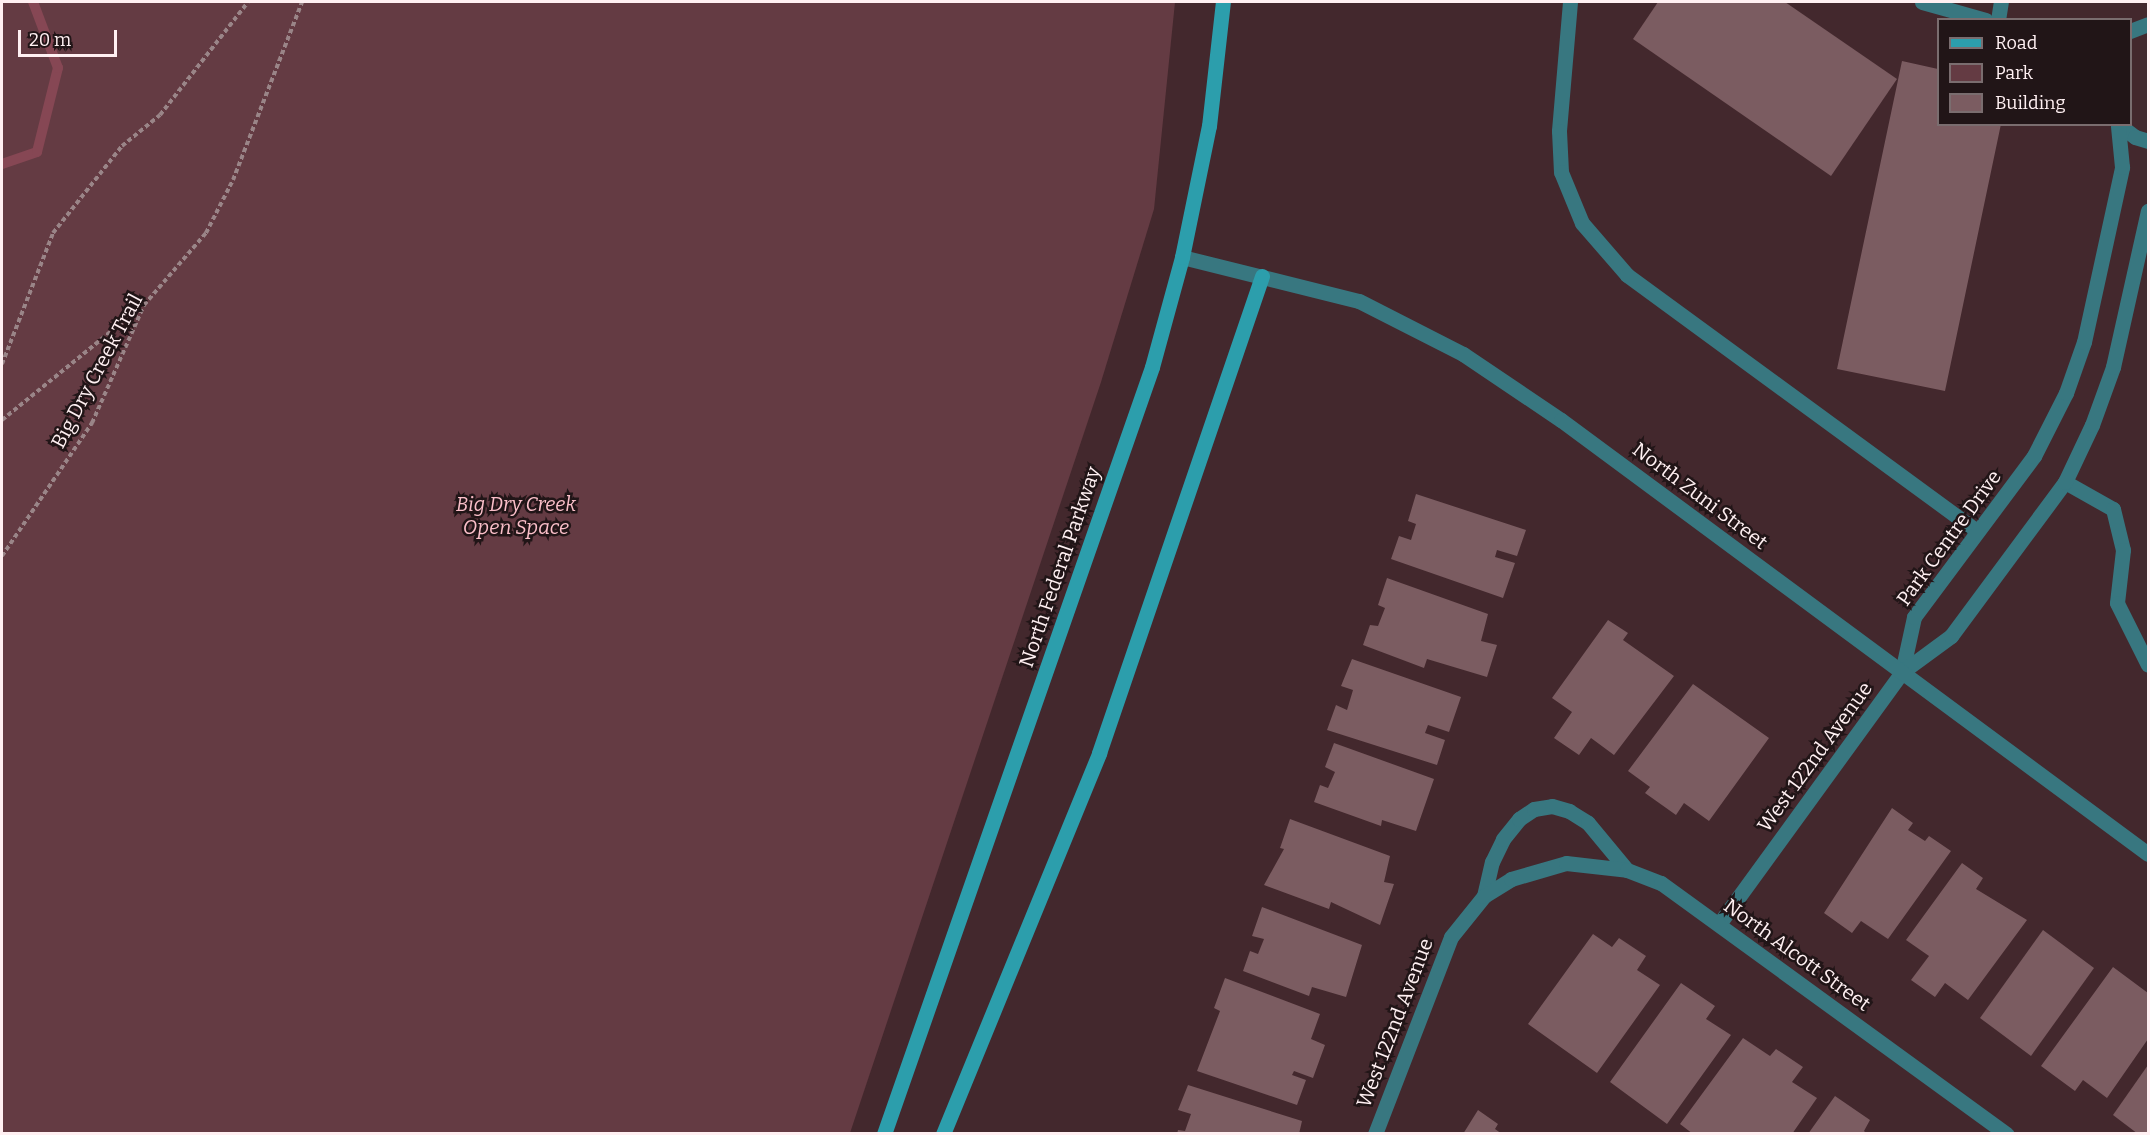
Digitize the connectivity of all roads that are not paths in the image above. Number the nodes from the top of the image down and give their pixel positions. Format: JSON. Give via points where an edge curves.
{"nodes":[{"id":1,"x":1223,"y":2,"type":"edge"},
{"id":2,"x":1570,"y":2,"type":"edge"},
{"id":3,"x":1922,"y":2,"type":"edge"},
{"id":4,"x":2001,"y":2,"type":"edge"},
{"id":5,"x":1979,"y":18,"type":"edge"},
{"id":6,"x":1998,"y":18,"type":"edge"},
{"id":7,"x":2148,"y":24,"type":"edge"},
{"id":8,"x":2132,"y":30,"type":"edge"},
{"id":9,"x":2118,"y":126,"type":"edge"},
{"id":10,"x":2120,"y":126,"type":"edge"},
{"id":11,"x":2148,"y":141,"type":"edge"},
{"id":12,"x":2148,"y":211,"type":"edge"},
{"id":13,"x":1182,"y":257,"type":"junction"},
{"id":14,"x":1262,"y":276,"type":"junction"},
{"id":15,"x":2065,"y":482,"type":"junction"},
{"id":16,"x":1977,"y":531,"type":"junction"},
{"id":17,"x":2148,"y":665,"type":"edge"},
{"id":18,"x":1902,"y":672,"type":"junction"},
{"id":19,"x":2148,"y":854,"type":"edge"},
{"id":20,"x":1543,"y":867,"type":"joint"},
{"id":21,"x":1627,"y":870,"type":"junction"},
{"id":22,"x":1484,"y":896,"type":"junction"},
{"id":23,"x":1719,"y":924,"type":"junction"},
{"id":24,"x":884,"y":1134,"type":"edge"},
{"id":25,"x":943,"y":1134,"type":"edge"},
{"id":26,"x":1375,"y":1134,"type":"edge"},
{"id":27,"x":2007,"y":1134,"type":"edge"}],
"edges":[{"from":1,"to":13,"type":"main road","name":"North Federal Parkway","via":[[1209,126]]},
{"from":2,"to":16,"type":"street","via":[[1559,131],[1561,172],[1582,223],[1627,275]]},
{"from":3,"to":5,"type":"street"},
{"from":4,"to":6,"type":"street"},
{"from":7,"to":8,"type":"street"},
{"from":9,"to":16,"type":"street","name":"Park Centre Drive","via":[[2122,167],[2084,342],[2066,393],[2034,456]]},
{"from":10,"to":11,"type":"street"},
{"from":12,"to":15,"type":"street","via":[[2113,367]]},
{"from":13,"to":14,"type":"street","name":"North Zuni Street"},
{"from":13,"to":24,"type":"main road","name":"North Federal Parkway","via":[[1152,367]]},
{"from":14,"to":18,"type":"street","name":"North Zuni Street","via":[[1359,302],[1463,354],[1562,420]]},
{"from":14,"to":25,"type":"main road","via":[[1099,753]]},
{"from":15,"to":17,"type":"street","via":[[2113,509],[2123,550],[2117,603]]},
{"from":15,"to":18,"type":"street","via":[[1951,636]]},
{"from":16,"to":18,"type":"street","name":"Park Centre Drive","via":[[1914,616]]},
{"from":18,"to":19,"type":"street","name":"North Zuni Street"},
{"from":18,"to":23,"type":"street","name":"West 122nd Avenue"},
{"from":20,"to":21,"type":"street","name":"North Alcott Street","via":[[1566,863]]},
{"from":20,"to":22,"type":"street","name":"West 122nd Avenue","via":[[1511,879]]},
{"from":21,"to":22,"type":"street","via":[[1588,823],[1552,806],[1534,809],[1518,819],[1503,839],[1492,862]]},
{"from":21,"to":23,"type":"street","name":"North Alcott Street","via":[[1661,883]]},
{"from":22,"to":26,"type":"street","name":"West 122nd Avenue","via":[[1451,937]]},
{"from":23,"to":27,"type":"street","name":"North Alcott Street"}]}
